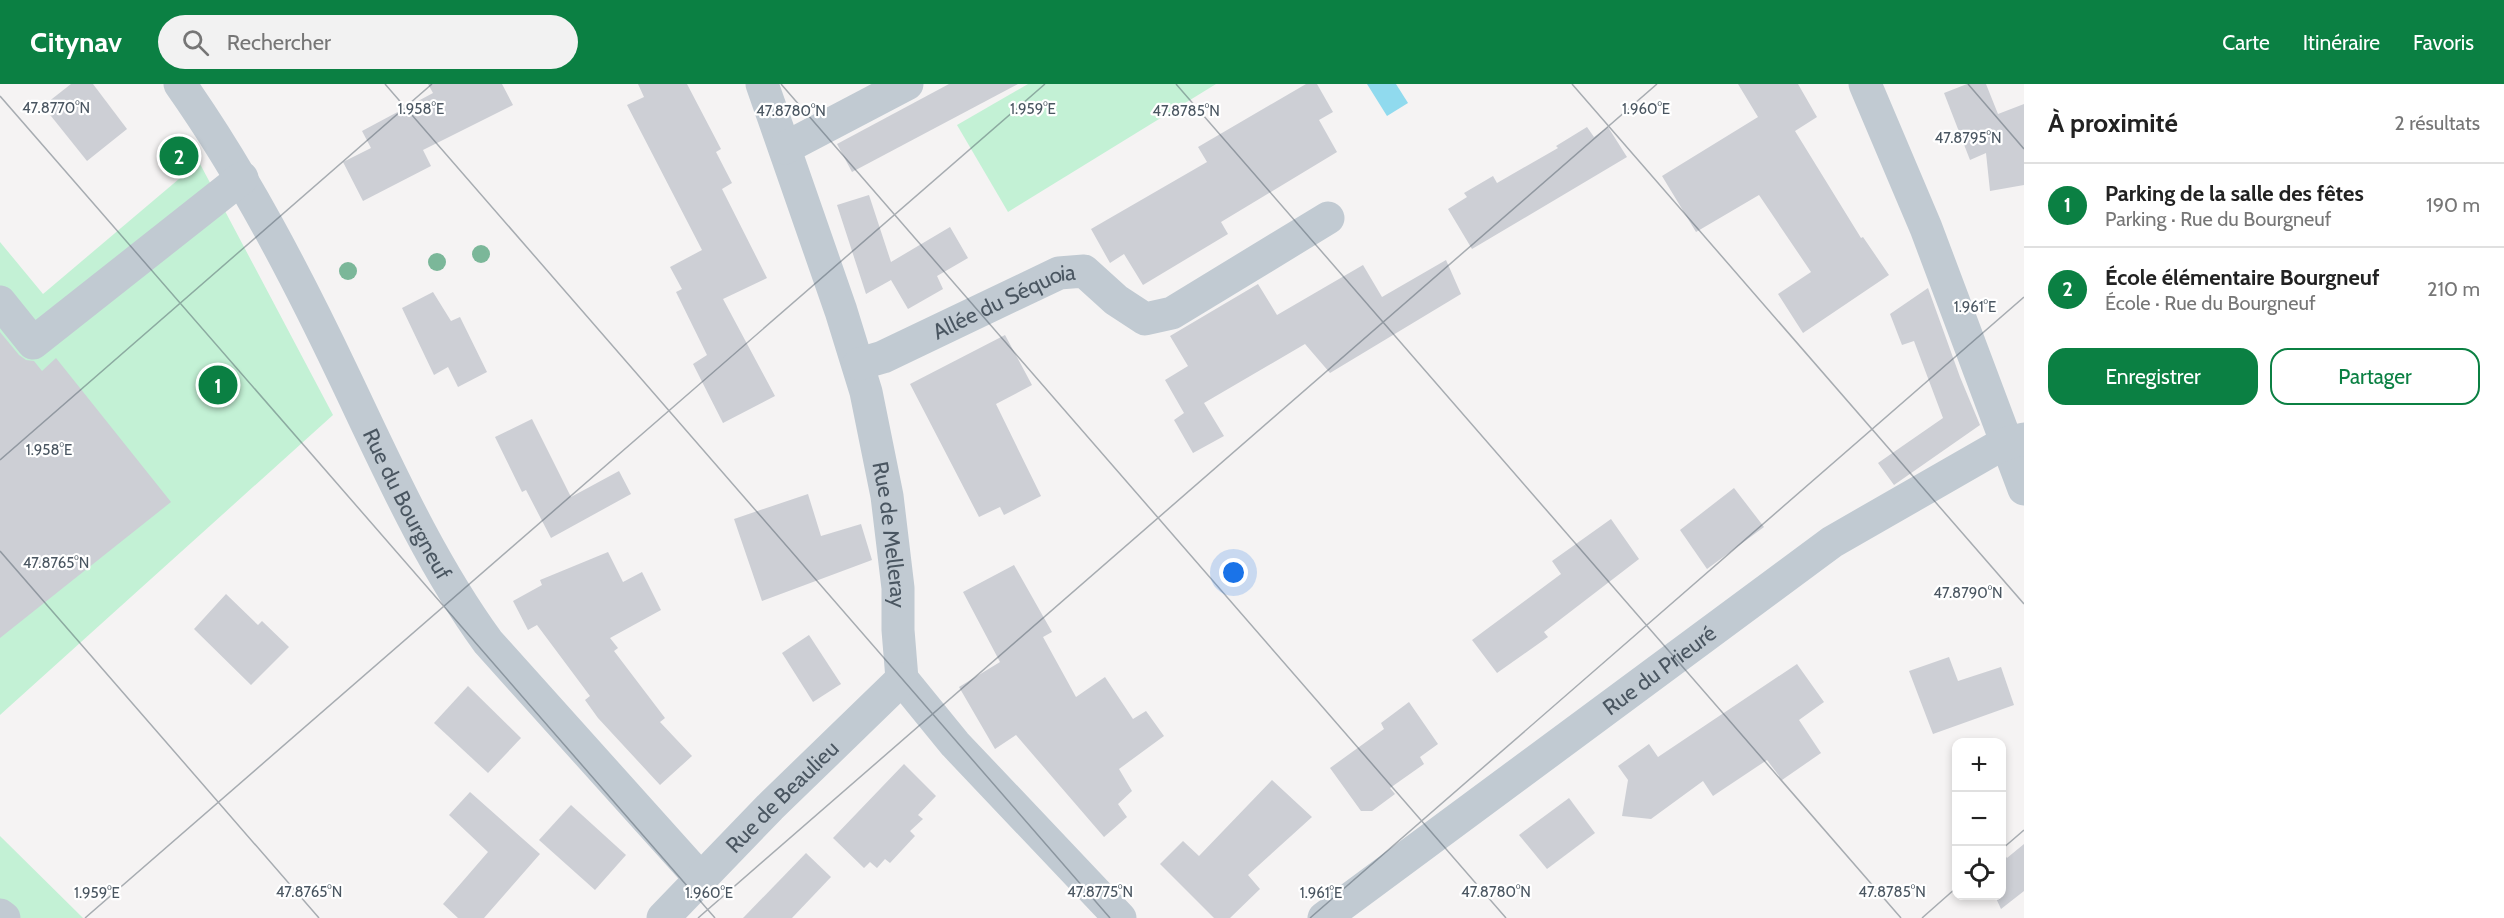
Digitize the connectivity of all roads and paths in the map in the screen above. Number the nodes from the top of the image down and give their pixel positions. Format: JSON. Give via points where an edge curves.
{"nodes":[{"id":1,"x":180,"y":84,"type":"edge"},
{"id":2,"x":762,"y":84,"type":"edge"},
{"id":3,"x":907,"y":84,"type":"edge"},
{"id":4,"x":1865,"y":84,"type":"edge"},
{"id":5,"x":785,"y":148,"type":"junction"},
{"id":6,"x":242,"y":178,"type":"junction"},
{"id":7,"x":1328,"y":218,"type":"dead end"},
{"id":8,"x":0,"y":302,"type":"edge"},
{"id":9,"x":859,"y":364,"type":"junction"},
{"id":10,"x":2016,"y":441,"type":"edge"},
{"id":11,"x":2024,"y":489,"type":"edge"},
{"id":12,"x":902,"y":679,"type":"junction"},
{"id":13,"x":701,"y":879,"type":"junction"},
{"id":14,"x":0,"y":915,"type":"edge"},
{"id":15,"x":4,"y":918,"type":"edge"},
{"id":16,"x":663,"y":918,"type":"edge"},
{"id":17,"x":1120,"y":918,"type":"edge"},
{"id":18,"x":1324,"y":918,"type":"edge"}],
"edges":[{"from":1,"to":6,"type":"street","name":"Rue du Bourgneuf"},
{"from":2,"to":5,"type":"street","name":"Rue de Melleray"},
{"from":3,"to":5,"type":"street"},
{"from":4,"to":10,"type":"street"},
{"from":5,"to":9,"type":"street","name":"Rue de Melleray"},
{"from":6,"to":8,"type":"street","via":[[33,343]]},
{"from":6,"to":13,"type":"street","name":"Rue du Bourgneuf","via":[[386,467],[465,612]]},
{"from":7,"to":9,"type":"street","name":"Allée du Séquoia","via":[[1172,313],[1145,319],[1116,300],[1084,271],[1059,273],[883,357]]},
{"from":9,"to":12,"type":"street","name":"Rue de Melleray","via":[[887,496],[898,588]]},
{"from":10,"to":11,"type":"street"},
{"from":10,"to":18,"type":"street","name":"Rue du Prieuré","via":[[1832,542]]},
{"from":12,"to":13,"type":"street","name":"Rue de Beaulieu"},
{"from":12,"to":17,"type":"street","via":[[955,744]]},
{"from":13,"to":16,"type":"street","name":"Rue de Beaulieu"},
{"from":14,"to":15,"type":"street"}]}
